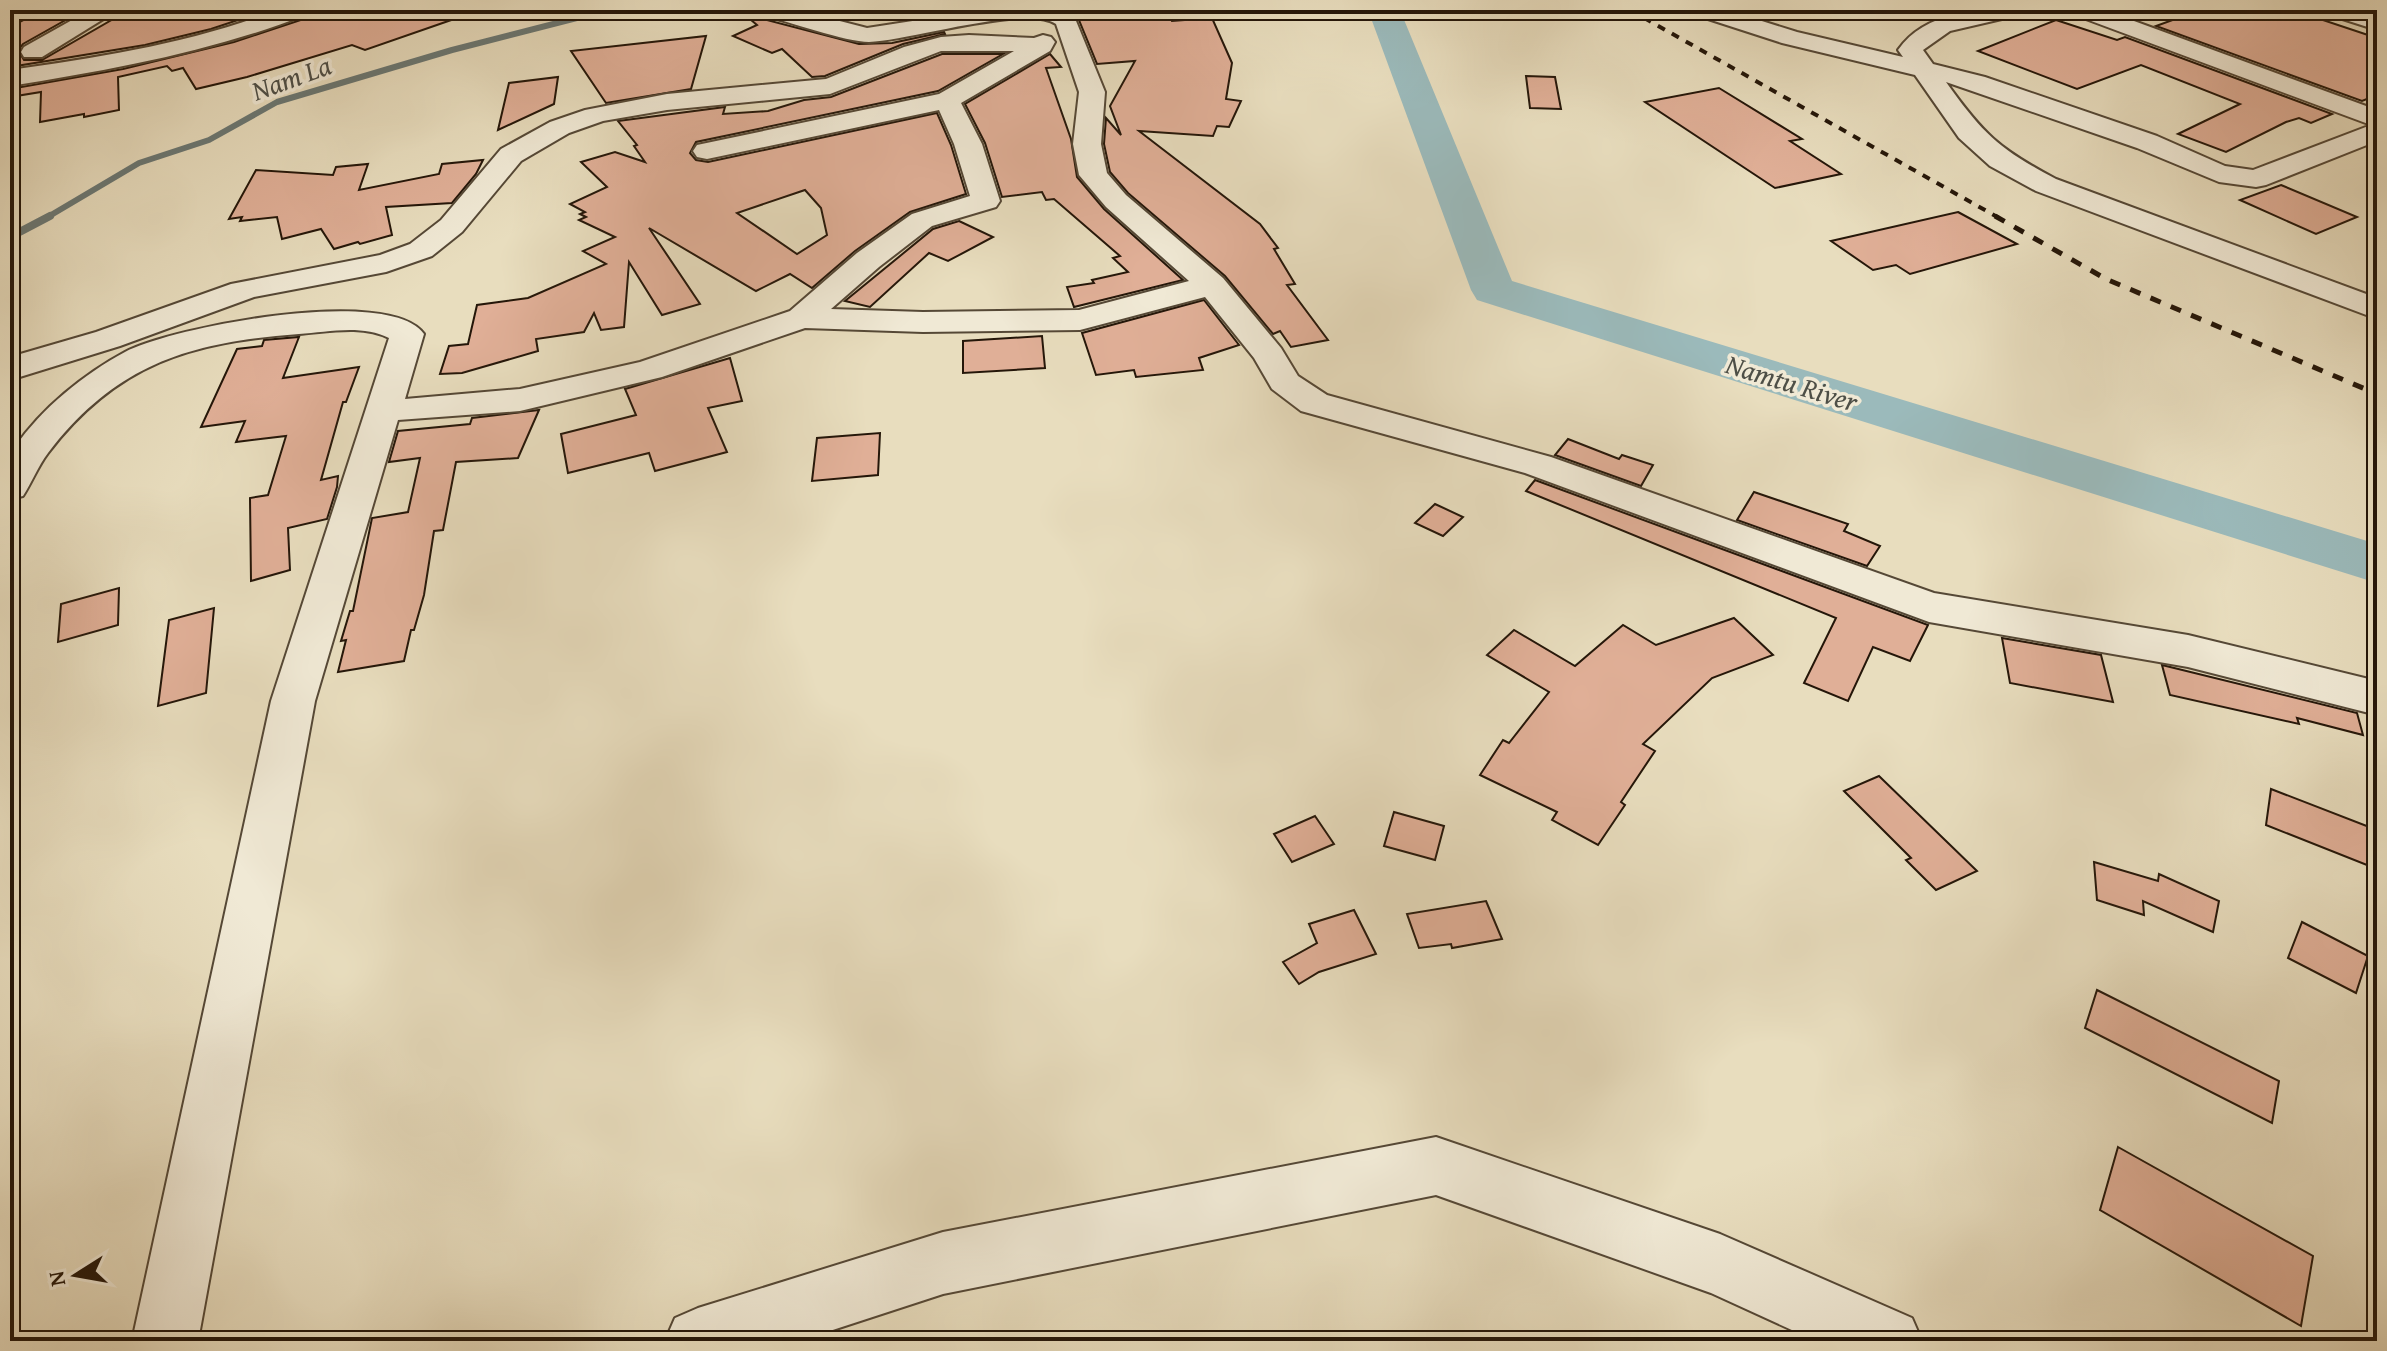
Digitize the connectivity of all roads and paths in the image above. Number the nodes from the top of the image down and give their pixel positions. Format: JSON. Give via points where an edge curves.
{"nodes":[{"id":1,"x":107,"y":10,"type":"edge"},
{"id":2,"x":298,"y":10,"type":"edge"},
{"id":3,"x":770,"y":10,"type":"edge"},
{"id":4,"x":913,"y":10,"type":"edge"},
{"id":5,"x":2011,"y":10,"type":"edge"},
{"id":6,"x":2083,"y":10,"type":"edge"},
{"id":7,"x":2338,"y":10,"type":"edge"},
{"id":8,"x":1057,"y":11,"type":"edge"},
{"id":9,"x":1713,"y":13,"type":"dead end"},
{"id":10,"x":809,"y":22,"type":"junction"},
{"id":11,"x":2377,"y":23,"type":"edge"},
{"id":12,"x":1041,"y":46,"type":"junction"},
{"id":13,"x":21,"y":52,"type":"edge"},
{"id":14,"x":139,"y":56,"type":"junction"},
{"id":15,"x":1925,"y":71,"type":"junction"},
{"id":16,"x":10,"y":78,"type":"edge"},
{"id":17,"x":947,"y":100,"type":"junction"},
{"id":18,"x":2377,"y":119,"type":"edge"},
{"id":19,"x":2377,"y":132,"type":"edge"},
{"id":20,"x":707,"y":151,"type":"dead end"},
{"id":21,"x":1212,"y":285,"type":"junction"},
{"id":22,"x":2377,"y":309,"type":"edge"},
{"id":23,"x":802,"y":318,"type":"junction"},
{"id":24,"x":10,"y":370,"type":"edge"},
{"id":25,"x":383,"y":411,"type":"junction"},
{"id":26,"x":10,"y":487,"type":"edge"},
{"id":27,"x":2377,"y":698,"type":"edge"},
{"id":28,"x":165,"y":1341,"type":"edge"},
{"id":29,"x":698,"y":1341,"type":"edge"},
{"id":30,"x":1889,"y":1341,"type":"edge"}],
"edges":[{"from":1,"to":13,"type":"street"},
{"from":2,"to":14,"type":"street","via":[[204,42]]},
{"from":3,"to":10,"type":"street"},
{"from":4,"to":10,"type":"street","via":[[892,22],[867,25]]},
{"from":5,"to":15,"type":"street","via":[[1964,20],[1916,41],[1910,50]]},
{"from":6,"to":18,"type":"street"},
{"from":7,"to":11,"type":"street"},
{"from":8,"to":10,"type":"street","via":[[1016,12],[867,35]]},
{"from":8,"to":12,"type":"street"},
{"from":8,"to":21,"type":"street","via":[[1066,21],[1092,92],[1087,144],[1093,175]]},
{"from":9,"to":15,"type":"street"},
{"from":12,"to":17,"type":"street"},
{"from":12,"to":24,"type":"street","via":[[927,46],[859,78],[816,89],[666,100],[593,114],[555,128],[499,164],[448,230],[420,250],[224,295]]},
{"from":13,"to":14,"type":"street"},
{"from":14,"to":16,"type":"street"},
{"from":15,"to":19,"type":"street","via":[[2055,108],[2240,179],[2256,179]]},
{"from":15,"to":22,"type":"street","via":[[1968,132],[2000,160],[2046,185]]},
{"from":17,"to":20,"type":"street"},
{"from":17,"to":23,"type":"street","via":[[986,201],[922,220]]},
{"from":21,"to":23,"type":"street","via":[[1080,320]]},
{"from":21,"to":27,"type":"street","via":[[1269,355],[1284,382],[1314,403],[1538,465],[1929,607],[2188,651]]},
{"from":23,"to":25,"type":"street","via":[[650,370],[520,400]]},
{"from":25,"to":26,"type":"street","via":[[407,334],[389,322],[243,329],[177,343],[113,374],[34,446]]},
{"from":25,"to":28,"type":"street","via":[[293,701]]},
{"from":29,"to":30,"type":"street","via":[[943,1263],[1436,1166],[1720,1265]]}]}
